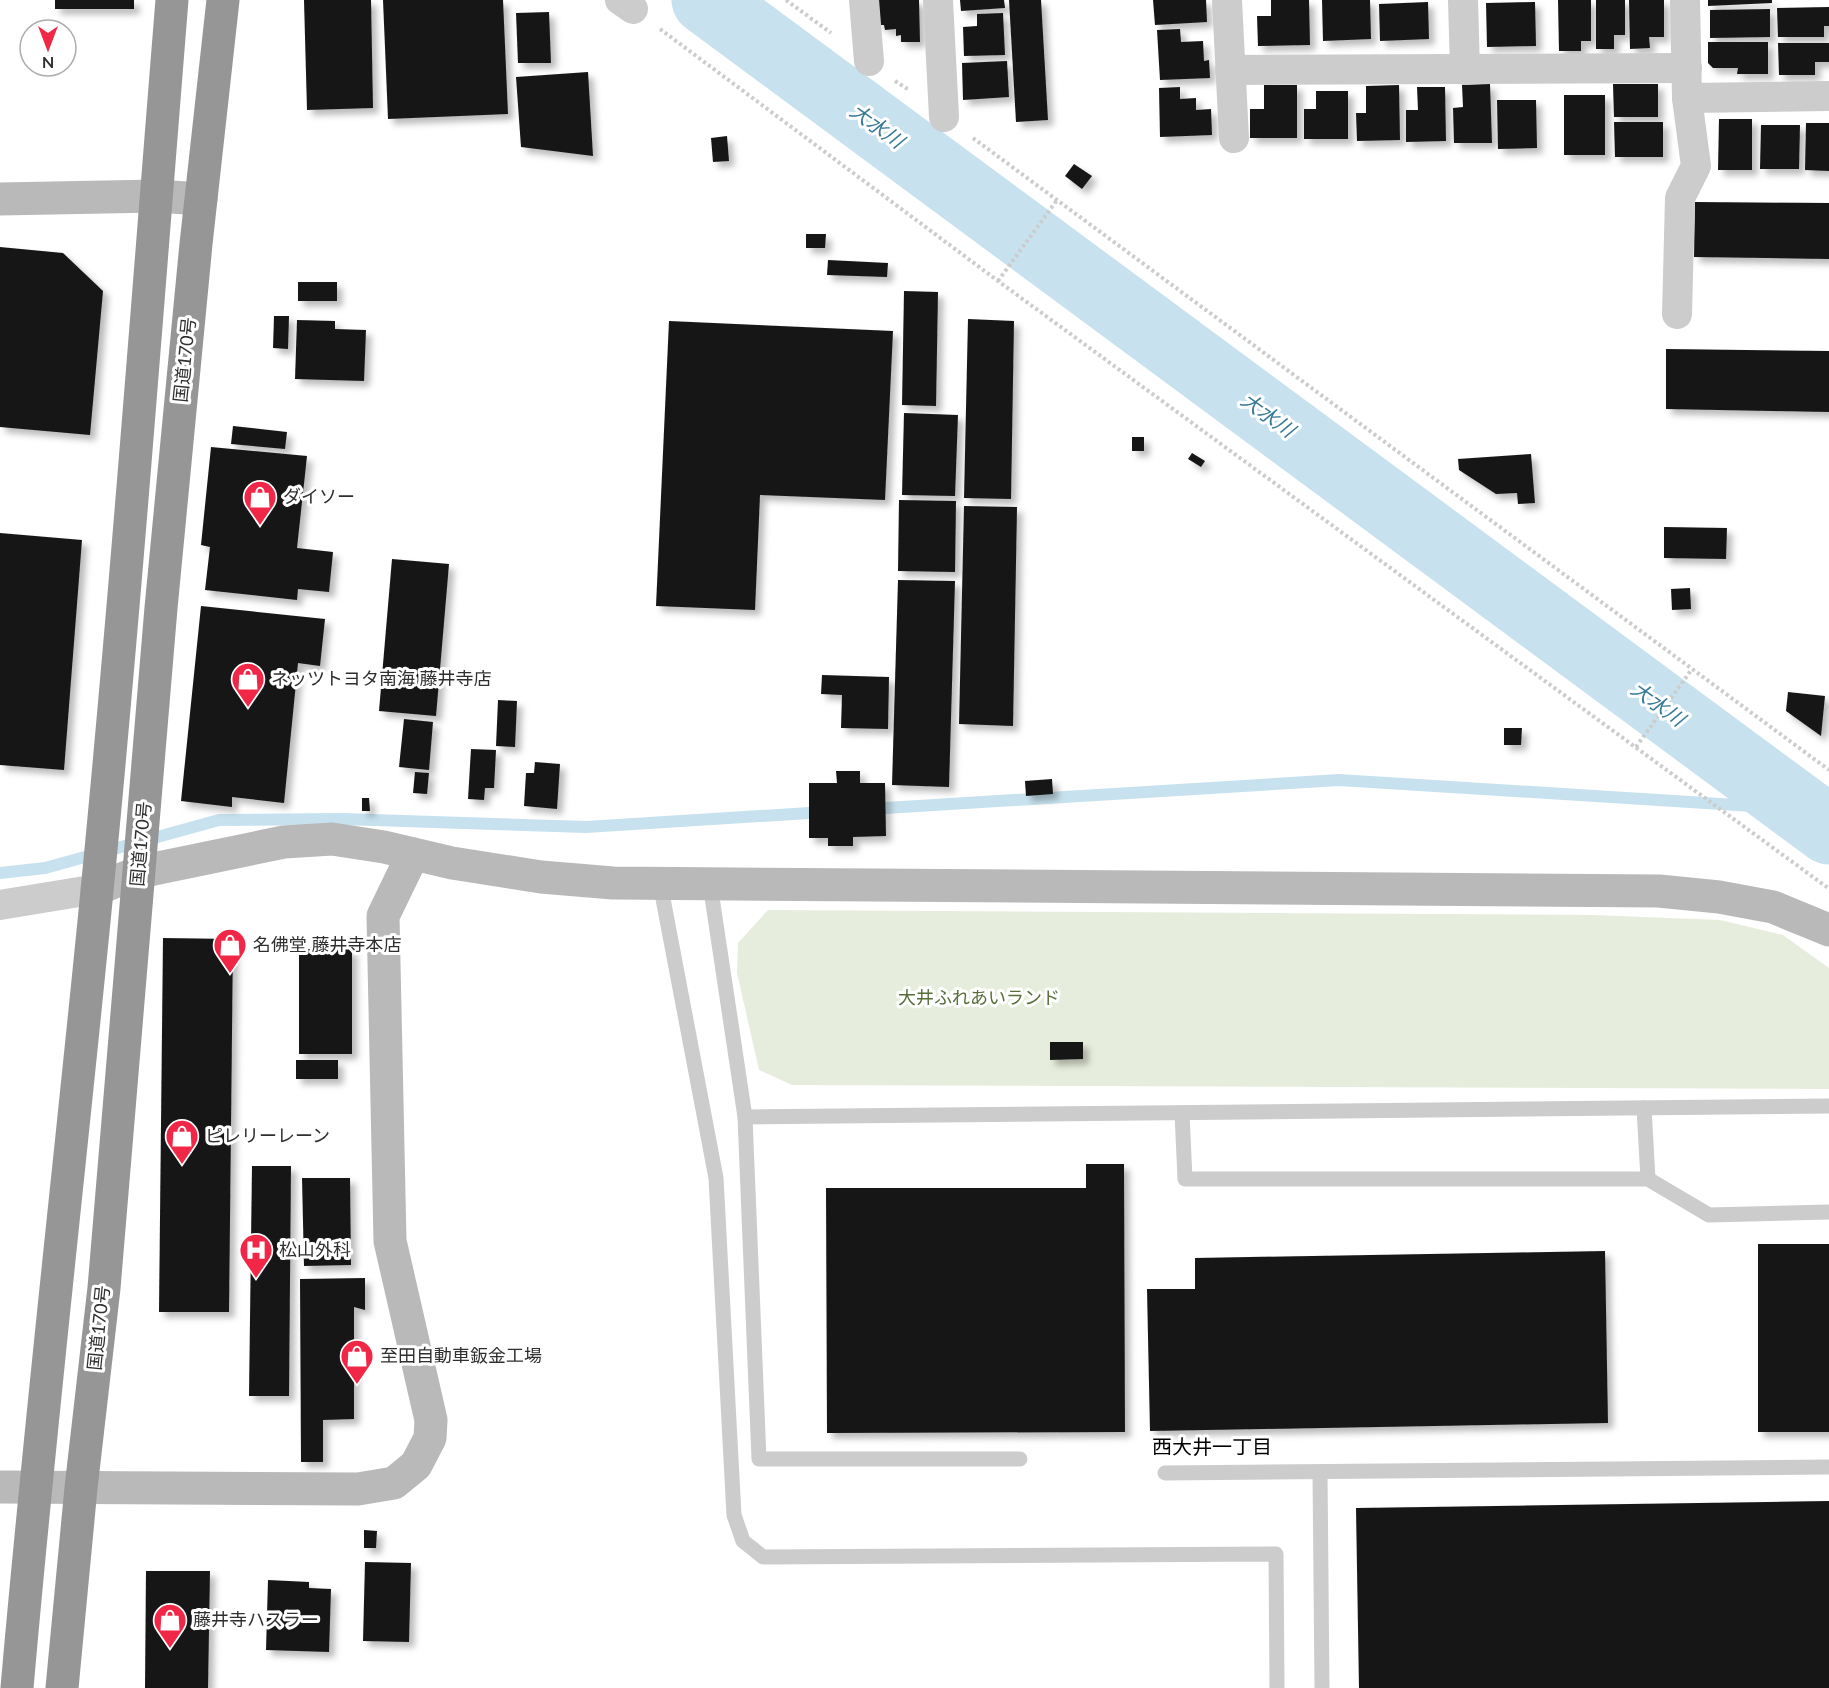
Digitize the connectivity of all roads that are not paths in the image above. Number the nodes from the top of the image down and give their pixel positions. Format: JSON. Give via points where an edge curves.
{"nodes":[{"id":1,"x":172,"y":0,"type":"edge"},
{"id":2,"x":223,"y":0,"type":"edge"},
{"id":3,"x":864,"y":0,"type":"edge"},
{"id":4,"x":938,"y":0,"type":"edge"},
{"id":5,"x":1227,"y":0,"type":"edge"},
{"id":6,"x":1463,"y":0,"type":"edge"},
{"id":7,"x":1685,"y":0,"type":"edge"},
{"id":8,"x":869,"y":61,"type":"road end"},
{"id":9,"x":1687,"y":68,"type":"junction"},
{"id":10,"x":1230,"y":70,"type":"junction"},
{"id":11,"x":1465,"y":70,"type":"junction"},
{"id":12,"x":1829,"y":96,"type":"edge"},
{"id":13,"x":1687,"y":98,"type":"junction"},
{"id":14,"x":944,"y":117,"type":"road end"},
{"id":15,"x":1234,"y":138,"type":"dead end"},
{"id":16,"x":156,"y":196,"type":"junction"},
{"id":17,"x":0,"y":199,"type":"edge"},
{"id":18,"x":201,"y":199,"type":"junction"},
{"id":19,"x":1677,"y":314,"type":"dead end"},
{"id":20,"x":413,"y":854,"type":"junction"},
{"id":21,"x":139,"y":872,"type":"junction"},
{"id":22,"x":660,"y":883,"type":"junction"},
{"id":23,"x":710,"y":884,"type":"junction"},
{"id":24,"x":97,"y":890,"type":"junction"},
{"id":25,"x":0,"y":905,"type":"edge"},
{"id":26,"x":1829,"y":930,"type":"edge"},
{"id":27,"x":1829,"y":1106,"type":"edge"},
{"id":28,"x":1644,"y":1108,"type":"junction"},
{"id":29,"x":1182,"y":1113,"type":"junction"},
{"id":30,"x":745,"y":1117,"type":"junction"},
{"id":31,"x":1648,"y":1179,"type":"junction"},
{"id":32,"x":1829,"y":1212,"type":"edge"},
{"id":33,"x":1020,"y":1459,"type":"dead end"},
{"id":34,"x":1829,"y":1467,"type":"edge"},
{"id":35,"x":1320,"y":1472,"type":"junction"},
{"id":36,"x":1165,"y":1473,"type":"dead end"},
{"id":37,"x":0,"y":1487,"type":"edge"},
{"id":38,"x":34,"y":1488,"type":"junction"},
{"id":39,"x":81,"y":1488,"type":"junction"},
{"id":40,"x":17,"y":1688,"type":"edge"},
{"id":41,"x":62,"y":1688,"type":"edge"},
{"id":42,"x":1277,"y":1688,"type":"edge"},
{"id":43,"x":1322,"y":1688,"type":"edge"}],
"edges":[{"from":1,"to":16,"type":"highway"},
{"from":2,"to":18,"type":"highway","name":"国道170号"},
{"from":3,"to":8,"type":"street"},
{"from":4,"to":14,"type":"street"},
{"from":5,"to":10,"type":"street"},
{"from":6,"to":11,"type":"street"},
{"from":7,"to":9,"type":"street"},
{"from":9,"to":11,"type":"street"},
{"from":9,"to":13,"type":"street"},
{"from":10,"to":11,"type":"street"},
{"from":10,"to":15,"type":"street"},
{"from":12,"to":13,"type":"street"},
{"from":13,"to":19,"type":"street","via":[[1696,166],[1680,198]]},
{"from":16,"to":17,"type":"street"},
{"from":16,"to":18,"type":"street"},
{"from":16,"to":24,"type":"highway"},
{"from":18,"to":21,"type":"highway","name":"国道170号"},
{"from":20,"to":21,"type":"street","via":[[320,839],[284,842]]},
{"from":20,"to":22,"type":"street","via":[[542,877]]},
{"from":20,"to":39,"type":"street","via":[[383,916],[390,1240],[431,1420],[430,1438],[416,1465],[394,1483],[358,1489]]},
{"from":21,"to":24,"type":"street"},
{"from":21,"to":39,"type":"highway","name":"国道170号","via":[[104,1288]]},
{"from":22,"to":23,"type":"street"},
{"from":22,"to":42,"type":"lane","via":[[716,1178],[734,1515],[743,1541],[763,1557],[1276,1554]]},
{"from":23,"to":26,"type":"street","via":[[1659,891],[1773,907]]},
{"from":23,"to":30,"type":"lane"},
{"from":24,"to":25,"type":"street"},
{"from":24,"to":38,"type":"highway"},
{"from":27,"to":28,"type":"lane"},
{"from":28,"to":29,"type":"lane"},
{"from":28,"to":31,"type":"lane"},
{"from":29,"to":30,"type":"lane"},
{"from":29,"to":31,"type":"lane","via":[[1185,1179]]},
{"from":30,"to":33,"type":"lane","via":[[759,1459]]},
{"from":31,"to":32,"type":"lane","via":[[1709,1215]]},
{"from":34,"to":35,"type":"lane"},
{"from":35,"to":36,"type":"lane"},
{"from":35,"to":43,"type":"lane"},
{"from":37,"to":38,"type":"street"},
{"from":38,"to":39,"type":"street"},
{"from":38,"to":40,"type":"highway"},
{"from":39,"to":41,"type":"highway","name":"国道170号"}]}
